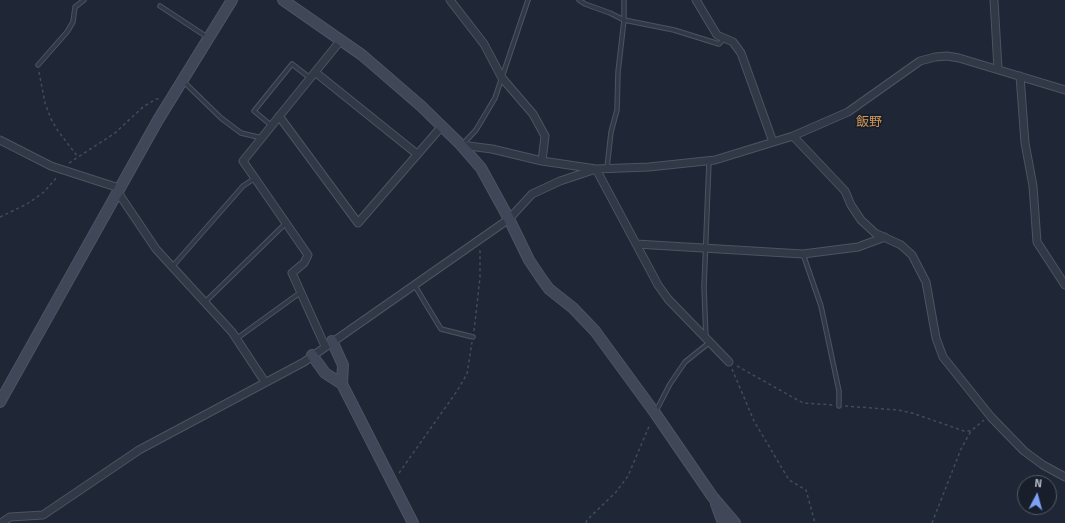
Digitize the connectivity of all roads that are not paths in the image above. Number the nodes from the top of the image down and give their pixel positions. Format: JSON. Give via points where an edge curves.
{"nodes":[{"id":1,"x":84,"y":0,"type":"edge"},
{"id":2,"x":232,"y":0,"type":"edge"},
{"id":3,"x":283,"y":0,"type":"edge"},
{"id":4,"x":450,"y":0,"type":"edge"},
{"id":5,"x":528,"y":0,"type":"edge"},
{"id":6,"x":579,"y":0,"type":"edge"},
{"id":7,"x":624,"y":0,"type":"edge"},
{"id":8,"x":696,"y":0,"type":"edge"},
{"id":9,"x":994,"y":0,"type":"edge"},
{"id":10,"x":160,"y":6,"type":"dead end"},
{"id":11,"x":624,"y":20,"type":"junction"},
{"id":12,"x":209,"y":38,"type":"junction"},
{"id":13,"x":724,"y":39,"type":"junction"},
{"id":14,"x":341,"y":40,"type":"junction"},
{"id":15,"x":38,"y":65,"type":"road end"},
{"id":16,"x":998,"y":69,"type":"junction"},
{"id":17,"x":315,"y":72,"type":"junction"},
{"id":18,"x":1020,"y":76,"type":"junction"},
{"id":19,"x":310,"y":78,"type":"junction"},
{"id":20,"x":502,"y":78,"type":"junction"},
{"id":21,"x":182,"y":80,"type":"junction"},
{"id":22,"x":1065,"y":90,"type":"edge"},
{"id":23,"x":279,"y":116,"type":"junction"},
{"id":24,"x":272,"y":126,"type":"junction"},
{"id":25,"x":442,"y":126,"type":"junction"},
{"id":26,"x":793,"y":136,"type":"junction"},
{"id":27,"x":262,"y":138,"type":"junction"},
{"id":28,"x":773,"y":142,"type":"junction"},
{"id":29,"x":2,"y":143,"type":"edge"},
{"id":30,"x":461,"y":145,"type":"junction"},
{"id":31,"x":417,"y":154,"type":"junction"},
{"id":32,"x":542,"y":160,"type":"junction"},
{"id":33,"x":709,"y":161,"type":"junction"},
{"id":34,"x":607,"y":168,"type":"junction"},
{"id":35,"x":596,"y":169,"type":"junction"},
{"id":36,"x":255,"y":178,"type":"junction"},
{"id":37,"x":118,"y":189,"type":"junction"},
{"id":38,"x":509,"y":219,"type":"junction"},
{"id":39,"x":286,"y":223,"type":"junction"},
{"id":40,"x":885,"y":237,"type":"junction"},
{"id":41,"x":636,"y":244,"type":"junction"},
{"id":42,"x":705,"y":248,"type":"junction"},
{"id":43,"x":803,"y":254,"type":"junction"},
{"id":44,"x":172,"y":266,"type":"junction"},
{"id":45,"x":414,"y":285,"type":"junction"},
{"id":46,"x":1065,"y":285,"type":"edge"},
{"id":47,"x":301,"y":292,"type":"junction"},
{"id":48,"x":204,"y":302,"type":"junction"},
{"id":49,"x":473,"y":336,"type":"road end"},
{"id":50,"x":236,"y":340,"type":"junction"},
{"id":51,"x":708,"y":340,"type":"junction"},
{"id":52,"x":328,"y":344,"type":"junction"},
{"id":53,"x":312,"y":355,"type":"junction"},
{"id":54,"x":729,"y":362,"type":"road end"},
{"id":55,"x":265,"y":382,"type":"junction"},
{"id":56,"x":342,"y":384,"type":"junction"},
{"id":57,"x":0,"y":402,"type":"edge"},
{"id":58,"x":840,"y":406,"type":"road end"},
{"id":59,"x":655,"y":413,"type":"junction"},
{"id":60,"x":1065,"y":477,"type":"edge"},
{"id":61,"x":712,"y":496,"type":"junction"},
{"id":62,"x":1,"y":523,"type":"edge"},
{"id":63,"x":413,"y":523,"type":"edge"},
{"id":64,"x":723,"y":523,"type":"edge"},
{"id":65,"x":735,"y":523,"type":"edge"}],
"edges":[{"from":1,"to":15,"type":"lane","via":[[75,7],[73,22],[67,32]]},
{"from":2,"to":12,"type":"street"},
{"from":3,"to":14,"type":"street"},
{"from":4,"to":20,"type":"street","via":[[484,44]]},
{"from":5,"to":20,"type":"lane"},
{"from":6,"to":11,"type":"lane"},
{"from":7,"to":11,"type":"lane"},
{"from":8,"to":13,"type":"street","via":[[717,35]]},
{"from":9,"to":16,"type":"street"},
{"from":10,"to":12,"type":"lane"},
{"from":11,"to":13,"type":"lane","via":[[674,30],[719,44]]},
{"from":11,"to":34,"type":"lane","via":[[617,110],[611,132]]},
{"from":12,"to":21,"type":"street"},
{"from":13,"to":28,"type":"street","via":[[733,42],[741,53]]},
{"from":14,"to":17,"type":"street"},
{"from":14,"to":25,"type":"street","via":[[395,83]]},
{"from":16,"to":18,"type":"street"},
{"from":16,"to":26,"type":"street","via":[[947,56],[920,61],[848,112]]},
{"from":17,"to":19,"type":"street"},
{"from":17,"to":31,"type":"street"},
{"from":18,"to":22,"type":"street"},
{"from":18,"to":46,"type":"street","via":[[1024,143],[1033,186],[1037,242]]},
{"from":19,"to":23,"type":"street"},
{"from":19,"to":24,"type":"lane","via":[[292,64],[254,111]]},
{"from":20,"to":30,"type":"lane","via":[[495,98],[476,130]]},
{"from":20,"to":32,"type":"street","via":[[533,114],[545,136]]},
{"from":21,"to":27,"type":"lane","via":[[221,118],[241,132]]},
{"from":21,"to":37,"type":"street"},
{"from":23,"to":24,"type":"street"},
{"from":23,"to":31,"type":"street","via":[[358,223]]},
{"from":24,"to":27,"type":"street"},
{"from":25,"to":30,"type":"street"},
{"from":25,"to":31,"type":"street"},
{"from":26,"to":28,"type":"street"},
{"from":26,"to":40,"type":"street","via":[[844,191],[861,220],[875,233]]},
{"from":27,"to":36,"type":"street","via":[[243,161]]},
{"from":28,"to":33,"type":"street"},
{"from":29,"to":37,"type":"street","via":[[51,166]]},
{"from":30,"to":32,"type":"street"},
{"from":30,"to":38,"type":"street","via":[[481,168]]},
{"from":32,"to":35,"type":"street"},
{"from":33,"to":34,"type":"street"},
{"from":33,"to":42,"type":"lane"},
{"from":34,"to":35,"type":"street"},
{"from":35,"to":38,"type":"street","via":[[532,194]]},
{"from":35,"to":41,"type":"street"},
{"from":36,"to":39,"type":"street"},
{"from":36,"to":44,"type":"lane","via":[[242,186]]},
{"from":37,"to":44,"type":"street","via":[[156,249]]},
{"from":37,"to":57,"type":"street"},
{"from":38,"to":45,"type":"street"},
{"from":38,"to":59,"type":"street","via":[[529,260],[549,289],[573,308],[595,331]]},
{"from":39,"to":47,"type":"street","via":[[308,255],[304,263],[292,273]]},
{"from":39,"to":48,"type":"lane"},
{"from":40,"to":43,"type":"street","via":[[858,247]]},
{"from":40,"to":60,"type":"street","via":[[912,254],[926,282],[936,338],[943,357],[991,417],[1024,451]]},
{"from":41,"to":42,"type":"street"},
{"from":41,"to":51,"type":"street","via":[[668,299]]},
{"from":42,"to":43,"type":"street"},
{"from":42,"to":51,"type":"lane","via":[[704,287]]},
{"from":43,"to":58,"type":"lane","via":[[821,306]]},
{"from":44,"to":48,"type":"street"},
{"from":45,"to":49,"type":"lane","via":[[441,329]]},
{"from":45,"to":52,"type":"street"},
{"from":47,"to":50,"type":"lane"},
{"from":47,"to":52,"type":"street"},
{"from":48,"to":50,"type":"street"},
{"from":50,"to":55,"type":"street"},
{"from":51,"to":54,"type":"street"},
{"from":51,"to":59,"type":"lane","via":[[685,362]]},
{"from":52,"to":53,"type":"street"},
{"from":52,"to":56,"type":"street","via":[[343,365]]},
{"from":53,"to":55,"type":"street","via":[[304,362]]},
{"from":53,"to":56,"type":"street","via":[[324,373]]},
{"from":55,"to":62,"type":"street","via":[[139,450],[43,515],[10,517]]},
{"from":56,"to":63,"type":"street"},
{"from":59,"to":61,"type":"street"},
{"from":61,"to":64,"type":"street"},
{"from":61,"to":65,"type":"street"}]}
